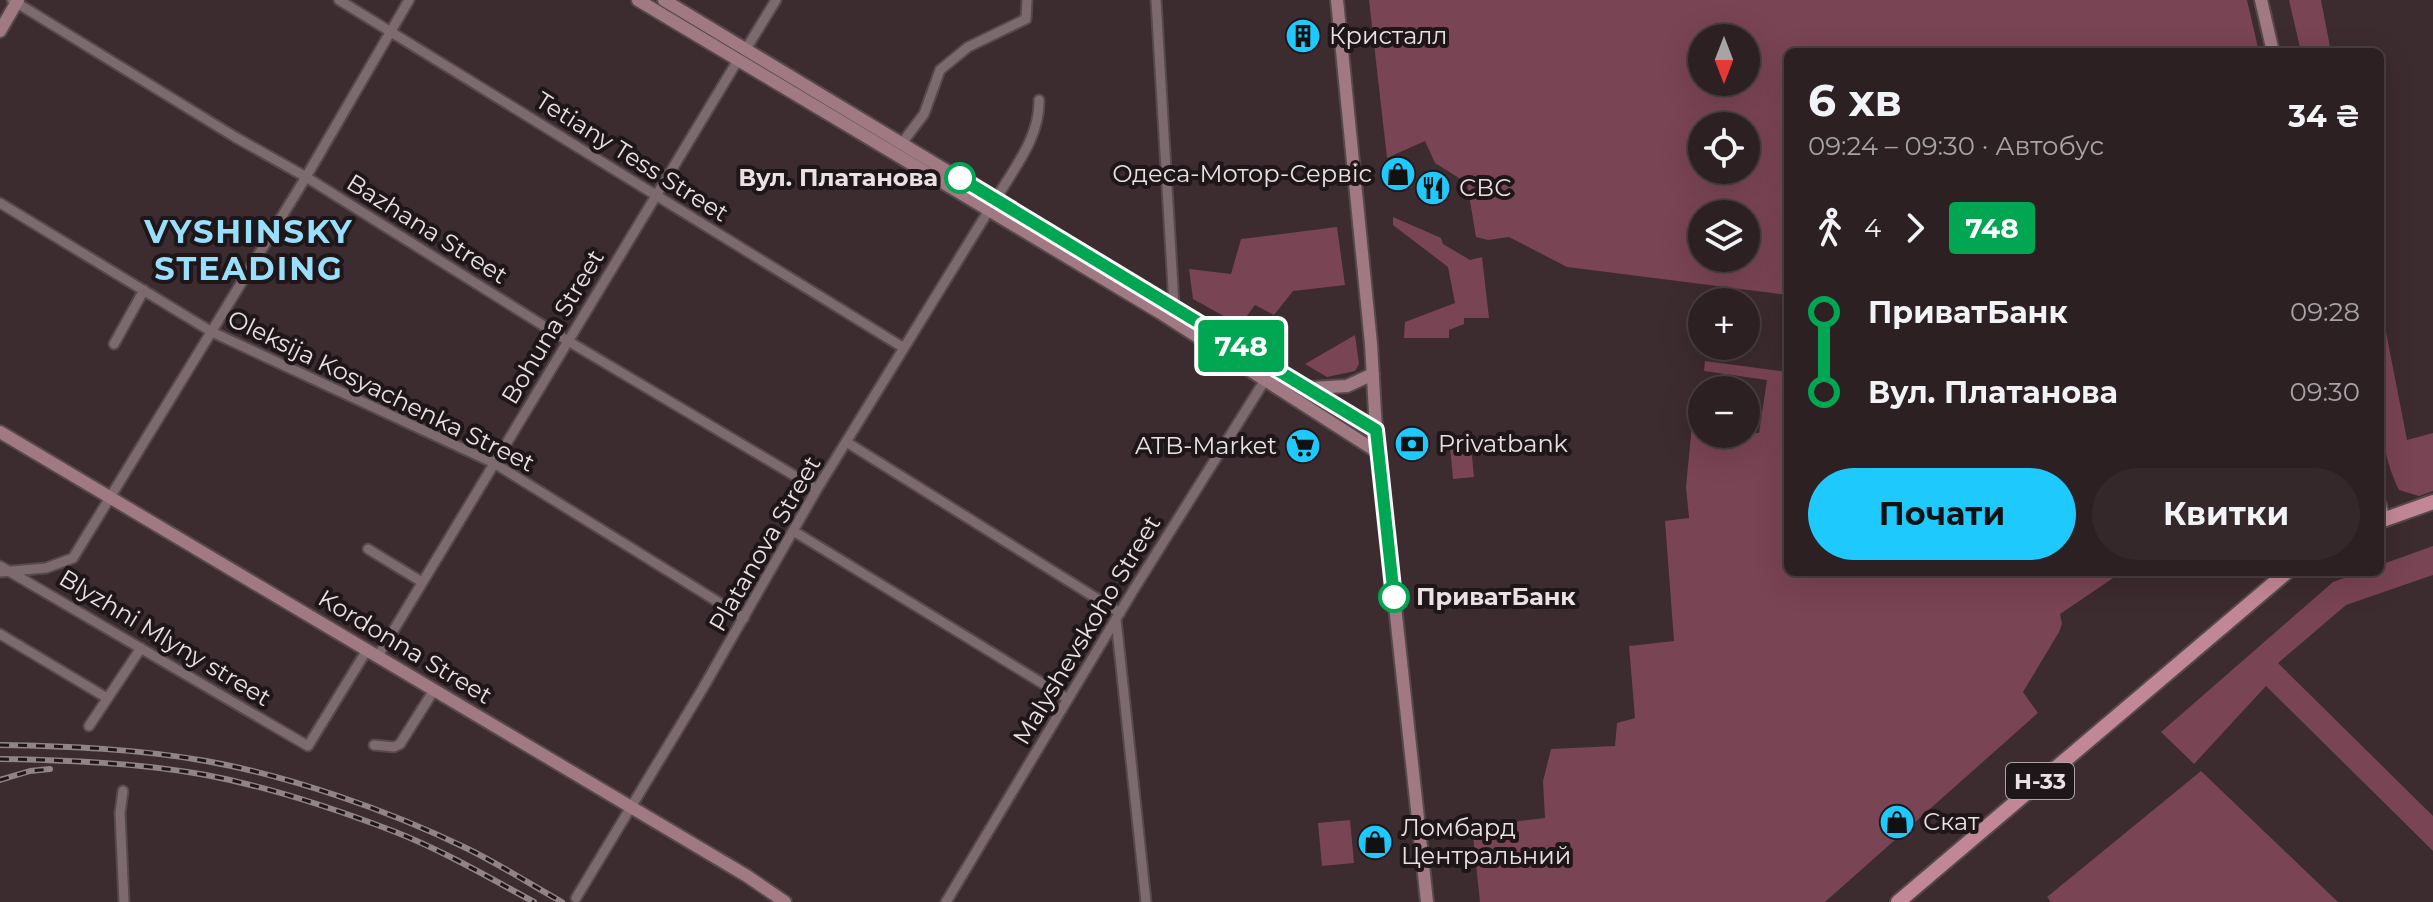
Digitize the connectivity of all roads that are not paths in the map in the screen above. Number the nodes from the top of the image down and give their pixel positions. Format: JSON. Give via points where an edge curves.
{"nodes":[{"id":1,"x":339,"y":0,"type":"edge"},
{"id":2,"x":409,"y":0,"type":"edge"},
{"id":3,"x":638,"y":0,"type":"edge"},
{"id":4,"x":664,"y":0,"type":"edge"},
{"id":5,"x":776,"y":0,"type":"edge"},
{"id":6,"x":1027,"y":0,"type":"edge"},
{"id":7,"x":1156,"y":0,"type":"edge"},
{"id":8,"x":1337,"y":0,"type":"edge"},
{"id":9,"x":2261,"y":0,"type":"edge"},
{"id":10,"x":16,"y":1,"type":"edge"},
{"id":11,"x":0,"y":31,"type":"edge"},
{"id":12,"x":391,"y":32,"type":"junction"},
{"id":13,"x":2272,"y":48,"type":"edge"},
{"id":14,"x":742,"y":54,"type":"junction"},
{"id":15,"x":1039,"y":100,"type":"dead end"},
{"id":16,"x":902,"y":143,"type":"junction"},
{"id":17,"x":306,"y":177,"type":"junction"},
{"id":18,"x":656,"y":195,"type":"junction"},
{"id":19,"x":0,"y":203,"type":"edge"},
{"id":20,"x":992,"y":204,"type":"junction"},
{"id":21,"x":144,"y":290,"type":"junction"},
{"id":22,"x":1174,"y":305,"type":"junction"},
{"id":23,"x":212,"y":332,"type":"junction"},
{"id":24,"x":568,"y":341,"type":"junction"},
{"id":25,"x":114,"y":344,"type":"dead end"},
{"id":26,"x":904,"y":348,"type":"junction"},
{"id":27,"x":1373,"y":374,"type":"junction"},
{"id":28,"x":1265,"y":380,"type":"junction"},
{"id":29,"x":1310,"y":388,"type":"junction"},
{"id":30,"x":1376,"y":430,"type":"junction"},
{"id":31,"x":0,"y":432,"type":"edge"},
{"id":32,"x":848,"y":443,"type":"junction"},
{"id":33,"x":1379,"y":453,"type":"junction"},
{"id":34,"x":494,"y":463,"type":"junction"},
{"id":35,"x":817,"y":489,"type":"junction"},
{"id":36,"x":111,"y":497,"type":"junction"},
{"id":37,"x":2433,"y":502,"type":"edge"},
{"id":38,"x":2384,"y":514,"type":"edge"},
{"id":39,"x":795,"y":532,"type":"junction"},
{"id":40,"x":368,"y":549,"type":"dead end"},
{"id":41,"x":0,"y":566,"type":"edge"},
{"id":42,"x":5,"y":572,"type":"edge"},
{"id":43,"x":2282,"y":576,"type":"edge"},
{"id":44,"x":422,"y":582,"type":"junction"},
{"id":45,"x":1118,"y":616,"type":"junction"},
{"id":46,"x":744,"y":618,"type":"junction"},
{"id":47,"x":0,"y":634,"type":"edge"},
{"id":48,"x":141,"y":648,"type":"junction"},
{"id":49,"x":372,"y":653,"type":"junction"},
{"id":50,"x":434,"y":690,"type":"junction"},
{"id":51,"x":107,"y":698,"type":"junction"},
{"id":52,"x":1068,"y":699,"type":"junction"},
{"id":53,"x":89,"y":726,"type":"dead end"},
{"id":54,"x":374,"y":745,"type":"dead end"},
{"id":55,"x":308,"y":746,"type":"joint"},
{"id":56,"x":123,"y":791,"type":"dead end"},
{"id":57,"x":631,"y":808,"type":"junction"},
{"id":58,"x":576,"y":898,"type":"dead end"},
{"id":59,"x":124,"y":902,"type":"edge"},
{"id":60,"x":785,"y":902,"type":"edge"},
{"id":61,"x":946,"y":902,"type":"edge"},
{"id":62,"x":1146,"y":902,"type":"edge"},
{"id":63,"x":1427,"y":902,"type":"edge"},
{"id":64,"x":1898,"y":902,"type":"edge"}],
"edges":[{"from":1,"to":12,"type":"street","name":"Tetiany Tess Street"},
{"from":2,"to":12,"type":"street"},
{"from":3,"to":14,"type":"main road"},
{"from":4,"to":14,"type":"main road"},
{"from":5,"to":14,"type":"street","name":"Bohuna Street"},
{"from":6,"to":16,"type":"street","via":[[1026,19],[968,47],[940,70],[924,114]]},
{"from":7,"to":22,"type":"street"},
{"from":8,"to":27,"type":"main road"},
{"from":9,"to":13,"type":"main road"},
{"from":10,"to":11,"type":"main road"},
{"from":10,"to":17,"type":"street","name":"Bazhana Street"},
{"from":12,"to":17,"type":"street"},
{"from":12,"to":18,"type":"street","name":"Tetiany Tess Street"},
{"from":14,"to":16,"type":"main road"},
{"from":14,"to":18,"type":"street","name":"Bohuna Street"},
{"from":14,"to":20,"type":"main road"},
{"from":15,"to":20,"type":"street","name":"Platanova Street","via":[[1034,134]]},
{"from":16,"to":20,"type":"main road"},
{"from":17,"to":23,"type":"street"},
{"from":17,"to":24,"type":"street","name":"Bazhana Street"},
{"from":18,"to":24,"type":"street","name":"Bohuna Street"},
{"from":18,"to":26,"type":"street","name":"Tetiany Tess Street"},
{"from":19,"to":21,"type":"street","name":"Oleksija Kosyachenka Street"},
{"from":20,"to":22,"type":"main road"},
{"from":20,"to":26,"type":"street","name":"Platanova Street"},
{"from":20,"to":28,"type":"main road"},
{"from":21,"to":23,"type":"street","name":"Oleksija Kosyachenka Street"},
{"from":21,"to":25,"type":"street"},
{"from":22,"to":29,"type":"main road"},
{"from":23,"to":34,"type":"street","name":"Oleksija Kosyachenka Street"},
{"from":23,"to":36,"type":"street"},
{"from":24,"to":34,"type":"street","name":"Bohuna Street"},
{"from":24,"to":35,"type":"street","name":"Bazhana Street"},
{"from":26,"to":32,"type":"street","name":"Platanova Street"},
{"from":27,"to":29,"type":"main road","via":[[1347,386]]},
{"from":27,"to":30,"type":"main road"},
{"from":28,"to":33,"type":"main road"},
{"from":28,"to":45,"type":"street","name":"Malyshevskoho Street"},
{"from":29,"to":30,"type":"main road"},
{"from":30,"to":33,"type":"main road"},
{"from":31,"to":36,"type":"main road","name":"Kordonna Street"},
{"from":32,"to":35,"type":"street","name":"Platanova Street"},
{"from":32,"to":45,"type":"street"},
{"from":33,"to":63,"type":"main road"},
{"from":34,"to":44,"type":"street","name":"Bohuna Street"},
{"from":34,"to":46,"type":"street","name":"Oleksija Kosyachenka Street"},
{"from":35,"to":39,"type":"street","name":"Platanova Street"},
{"from":36,"to":42,"type":"street","via":[[73,558],[46,568]]},
{"from":36,"to":49,"type":"main road","name":"Kordonna Street"},
{"from":37,"to":38,"type":"main road"},
{"from":39,"to":46,"type":"street","name":"Platanova Street"},
{"from":39,"to":52,"type":"street"},
{"from":40,"to":44,"type":"street"},
{"from":41,"to":42,"type":"street","name":"Blyzhni Mlyny street"},
{"from":42,"to":48,"type":"street","name":"Blyzhni Mlyny street"},
{"from":43,"to":64,"type":"main road","number":"Н-33"},
{"from":44,"to":49,"type":"street","name":"Bohuna Street"},
{"from":45,"to":52,"type":"street","name":"Malyshevskoho Street"},
{"from":45,"to":62,"type":"street"},
{"from":46,"to":57,"type":"street","name":"Platanova Street"},
{"from":47,"to":51,"type":"street"},
{"from":48,"to":51,"type":"street"},
{"from":48,"to":55,"type":"street","name":"Blyzhni Mlyny street"},
{"from":49,"to":50,"type":"main road","name":"Kordonna Street"},
{"from":49,"to":55,"type":"street","name":"Bohuna Street"},
{"from":50,"to":54,"type":"street","via":[[398,746]]},
{"from":50,"to":57,"type":"main road","name":"Kordonna Street"},
{"from":51,"to":53,"type":"street"},
{"from":52,"to":61,"type":"street","name":"Malyshevskoho Street"},
{"from":56,"to":59,"type":"street"},
{"from":57,"to":58,"type":"street","name":"Platanova Street"},
{"from":57,"to":60,"type":"main road","name":"Kordonna Street"}]}
